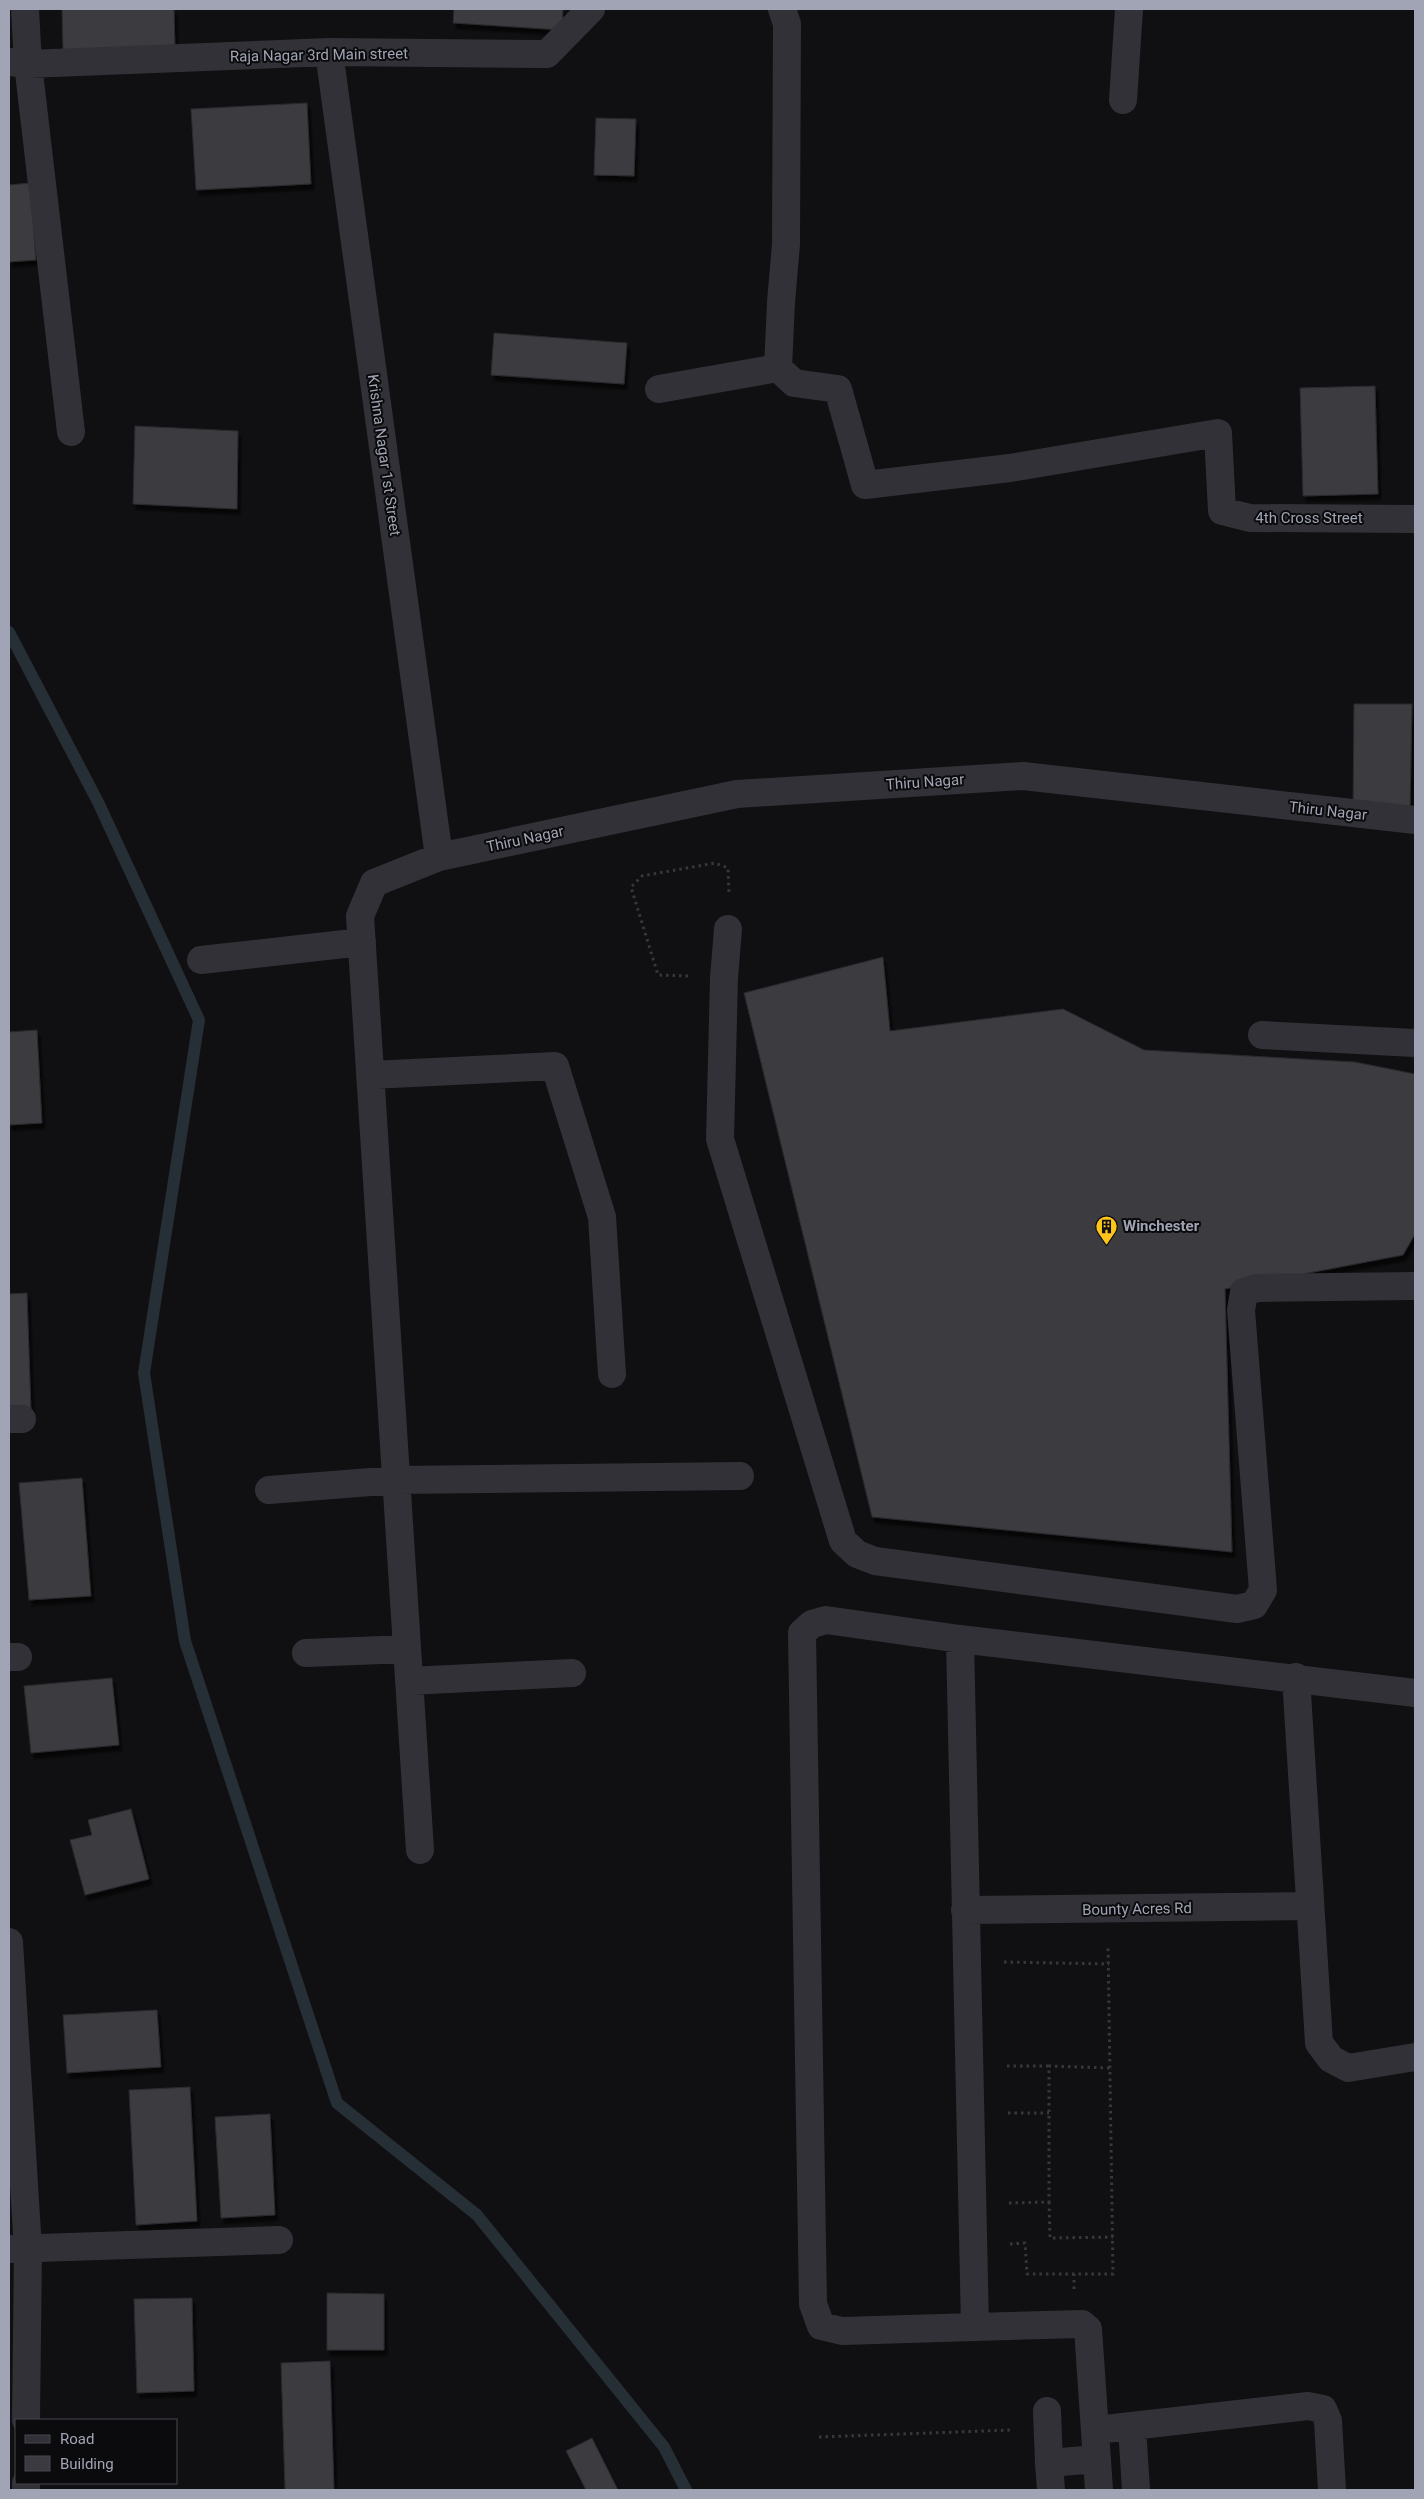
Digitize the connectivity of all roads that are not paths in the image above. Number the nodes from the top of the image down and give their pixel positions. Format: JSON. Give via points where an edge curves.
{"nodes":[{"id":1,"x":25,"y":9,"type":"edge"},
{"id":2,"x":591,"y":9,"type":"edge"},
{"id":3,"x":782,"y":9,"type":"edge"},
{"id":4,"x":1129,"y":9,"type":"edge"},
{"id":5,"x":329,"y":52,"type":"junction"},
{"id":6,"x":19,"y":63,"type":"edge"},
{"id":7,"x":1123,"y":100,"type":"dead end"},
{"id":8,"x":778,"y":368,"type":"junction"},
{"id":9,"x":659,"y":389,"type":"dead end"},
{"id":10,"x":70,"y":432,"type":"dead end"},
{"id":11,"x":1415,"y":519,"type":"edge"},
{"id":12,"x":1415,"y":820,"type":"edge"},
{"id":13,"x":439,"y":857,"type":"junction"},
{"id":14,"x":728,"y":929,"type":"road end"},
{"id":15,"x":362,"y":942,"type":"junction"},
{"id":16,"x":201,"y":960,"type":"dead end"},
{"id":17,"x":1262,"y":1035,"type":"dead end"},
{"id":18,"x":1415,"y":1043,"type":"edge"},
{"id":19,"x":371,"y":1075,"type":"junction"},
{"id":20,"x":1415,"y":1286,"type":"edge"},
{"id":21,"x":612,"y":1374,"type":"dead end"},
{"id":22,"x":740,"y":1476,"type":"dead end"},
{"id":23,"x":396,"y":1480,"type":"junction"},
{"id":24,"x":269,"y":1490,"type":"dead end"},
{"id":25,"x":960,"y":1639,"type":"junction"},
{"id":26,"x":407,"y":1649,"type":"junction"},
{"id":27,"x":306,"y":1653,"type":"dead end"},
{"id":28,"x":572,"y":1673,"type":"dead end"},
{"id":29,"x":1296,"y":1677,"type":"junction"},
{"id":30,"x":409,"y":1681,"type":"junction"},
{"id":31,"x":1415,"y":1693,"type":"edge"},
{"id":32,"x":420,"y":1850,"type":"dead end"},
{"id":33,"x":1310,"y":1906,"type":"junction"},
{"id":34,"x":964,"y":1910,"type":"junction"},
{"id":35,"x":9,"y":1942,"type":"edge"},
{"id":36,"x":1415,"y":2057,"type":"edge"},
{"id":37,"x":278,"y":2240,"type":"dead end"},
{"id":38,"x":18,"y":2249,"type":"edge"},
{"id":39,"x":975,"y":2327,"type":"junction"},
{"id":40,"x":26,"y":2419,"type":"edge"},
{"id":41,"x":1047,"y":2420,"type":"road end"},
{"id":42,"x":1132,"y":2427,"type":"junction"},
{"id":43,"x":1096,"y":2430,"type":"junction"},
{"id":44,"x":1097,"y":2459,"type":"junction"},
{"id":45,"x":1049,"y":2463,"type":"junction"},
{"id":46,"x":1051,"y":2490,"type":"edge"},
{"id":47,"x":1099,"y":2490,"type":"edge"},
{"id":48,"x":1136,"y":2490,"type":"edge"},
{"id":49,"x":1332,"y":2490,"type":"edge"}],
"edges":[{"from":1,"to":6,"type":"street"},
{"from":2,"to":5,"type":"street","name":"Raja Nagar 3rd Main street","via":[[547,54]]},
{"from":3,"to":8,"type":"street","via":[[787,24],[786,244]]},
{"from":4,"to":7,"type":"street"},
{"from":5,"to":6,"type":"street","name":"Raja Nagar 3rd Main street"},
{"from":5,"to":13,"type":"street","name":"Krishna Nagar 1st Street"},
{"from":6,"to":10,"type":"street"},
{"from":8,"to":9,"type":"street"},
{"from":8,"to":11,"type":"street","name":"4th Cross Street","via":[[794,383],[838,389],[865,485],[1010,468],[1218,433],[1222,511],[1250,518]]},
{"from":12,"to":13,"type":"street","name":"Thiru Nagar","via":[[1023,776],[737,794]]},
{"from":13,"to":15,"type":"street","name":"Thiru Nagar","via":[[374,883],[360,916]]},
{"from":14,"to":20,"type":"street","via":[[720,1139],[843,1541],[857,1554],[875,1561],[1237,1609],[1254,1605],[1263,1590],[1241,1310],[1244,1292],[1257,1288]]},
{"from":15,"to":16,"type":"street"},
{"from":15,"to":19,"type":"street","name":"Thiru Nagar"},
{"from":17,"to":18,"type":"street"},
{"from":19,"to":21,"type":"street","via":[[555,1066],[602,1217]]},
{"from":19,"to":23,"type":"street","name":"Thiru Nagar"},
{"from":22,"to":23,"type":"street"},
{"from":23,"to":24,"type":"street"},
{"from":23,"to":26,"type":"street","name":"Thiru Nagar"},
{"from":25,"to":29,"type":"street"},
{"from":25,"to":34,"type":"street"},
{"from":25,"to":39,"type":"street","via":[[826,1620],[812,1624],[802,1633],[813,2304],[822,2326],[842,2331]]},
{"from":26,"to":27,"type":"street"},
{"from":26,"to":30,"type":"street","name":"Thiru Nagar"},
{"from":28,"to":30,"type":"street"},
{"from":29,"to":31,"type":"street"},
{"from":29,"to":33,"type":"street"},
{"from":30,"to":32,"type":"street","name":"Thiru Nagar"},
{"from":33,"to":34,"type":"street","name":"Bounty Acres Rd"},
{"from":33,"to":36,"type":"street","via":[[1319,2043],[1331,2059],[1348,2068]]},
{"from":34,"to":39,"type":"street"},
{"from":35,"to":38,"type":"street"},
{"from":37,"to":38,"type":"street"},
{"from":38,"to":40,"type":"street"},
{"from":39,"to":43,"type":"street","via":[[1082,2324],[1088,2329]]},
{"from":41,"to":45,"type":"street"},
{"from":42,"to":43,"type":"street"},
{"from":42,"to":48,"type":"street"},
{"from":42,"to":49,"type":"street","via":[[1308,2406],[1323,2409],[1328,2421]]},
{"from":43,"to":44,"type":"street"},
{"from":44,"to":45,"type":"street"},
{"from":44,"to":47,"type":"street"},
{"from":45,"to":46,"type":"street"}]}
